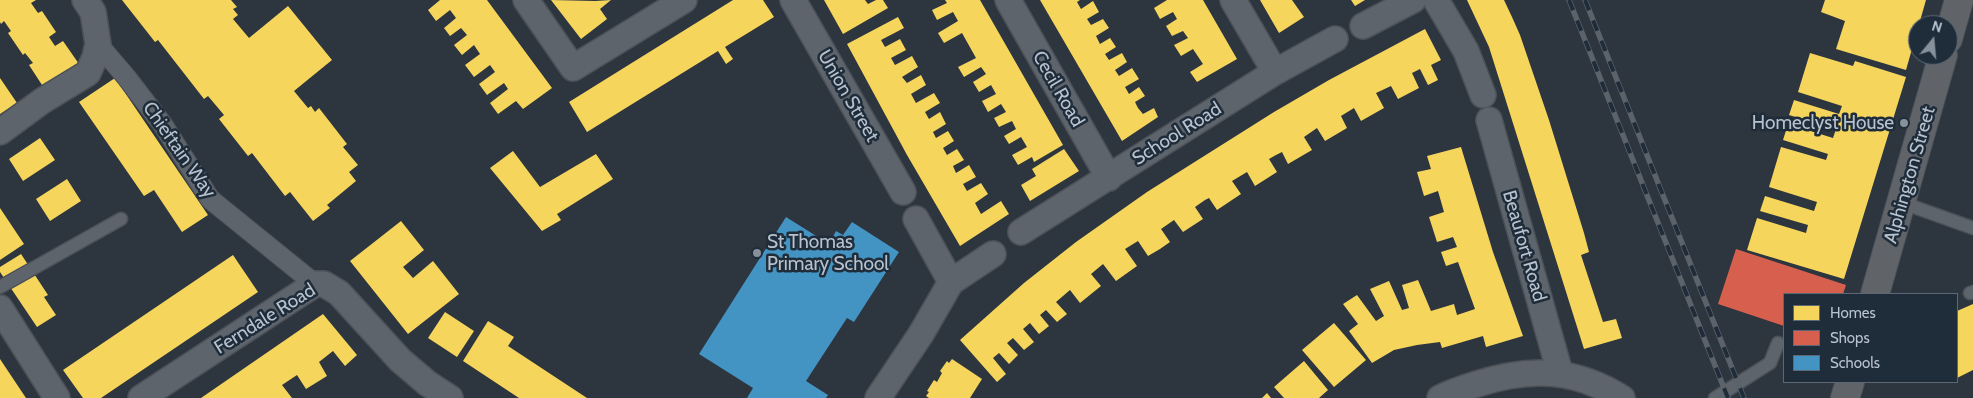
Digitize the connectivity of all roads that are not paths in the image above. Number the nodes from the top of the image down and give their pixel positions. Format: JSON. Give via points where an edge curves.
{"nodes":[{"id":1,"x":85,"y":0,"type":"edge"},
{"id":2,"x":526,"y":0,"type":"edge"},
{"id":3,"x":684,"y":0,"type":"edge"},
{"id":4,"x":793,"y":0,"type":"edge"},
{"id":5,"x":1008,"y":0,"type":"edge"},
{"id":6,"x":1233,"y":0,"type":"edge"},
{"id":7,"x":1414,"y":0,"type":"edge"},
{"id":8,"x":1436,"y":0,"type":"edge"},
{"id":9,"x":1959,"y":0,"type":"edge"},
{"id":10,"x":1955,"y":15,"type":"edge"},
{"id":11,"x":1362,"y":26,"type":"dead end"},
{"id":12,"x":1335,"y":39,"type":"dead end"},
{"id":13,"x":98,"y":44,"type":"junction"},
{"id":14,"x":1941,"y":65,"type":"edge"},
{"id":15,"x":1275,"y":72,"type":"junction"},
{"id":16,"x":1483,"y":95,"type":"dead end"},
{"id":17,"x":1489,"y":120,"type":"dead end"},
{"id":18,"x":0,"y":132,"type":"edge"},
{"id":19,"x":1109,"y":178,"type":"junction"},
{"id":20,"x":903,"y":192,"type":"dead end"},
{"id":21,"x":1902,"y":203,"type":"junction"},
{"id":22,"x":916,"y":219,"type":"dead end"},
{"id":23,"x":121,"y":220,"type":"dead end"},
{"id":24,"x":1973,"y":228,"type":"edge"},
{"id":25,"x":1021,"y":232,"type":"dead end"},
{"id":26,"x":993,"y":254,"type":"dead end"},
{"id":27,"x":951,"y":282,"type":"junction"},
{"id":28,"x":315,"y":284,"type":"junction"},
{"id":29,"x":0,"y":287,"type":"edge"},
{"id":30,"x":1875,"y":293,"type":"edge"},
{"id":31,"x":0,"y":308,"type":"edge"},
{"id":32,"x":1778,"y":344,"type":"dead end"},
{"id":33,"x":1560,"y":373,"type":"junction"},
{"id":34,"x":1850,"y":383,"type":"edge"},
{"id":35,"x":423,"y":390,"type":"edge"},
{"id":36,"x":57,"y":398,"type":"edge"},
{"id":37,"x":141,"y":398,"type":"edge"},
{"id":38,"x":450,"y":398,"type":"edge"},
{"id":39,"x":878,"y":398,"type":"edge"},
{"id":40,"x":1440,"y":398,"type":"edge"},
{"id":41,"x":1622,"y":398,"type":"edge"},
{"id":42,"x":1715,"y":398,"type":"edge"},
{"id":43,"x":1845,"y":398,"type":"edge"}],
"edges":[{"from":1,"to":13,"type":"street","via":[[93,12]]},
{"from":2,"to":3,"type":"street","via":[[573,68]]},
{"from":4,"to":20,"type":"street","name":"Union Street"},
{"from":5,"to":19,"type":"street","name":"Cecil Road"},
{"from":6,"to":15,"type":"street"},
{"from":7,"to":11,"type":"street"},
{"from":8,"to":16,"type":"street","via":[[1466,51]]},
{"from":9,"to":10,"type":"highway"},
{"from":12,"to":15,"type":"street","name":"School Road"},
{"from":13,"to":18,"type":"street","via":[[88,73]]},
{"from":13,"to":28,"type":"street","name":"Chieftain Way","via":[[163,125],[210,198]]},
{"from":14,"to":21,"type":"highway","name":"Alphington Street"},
{"from":15,"to":19,"type":"street","name":"School Road"},
{"from":17,"to":33,"type":"street","name":"Beaufort Road"},
{"from":19,"to":25,"type":"street","name":"School Road"},
{"from":21,"to":24,"type":"lane"},
{"from":21,"to":30,"type":"highway","name":"Alphington Street"},
{"from":22,"to":27,"type":"street"},
{"from":23,"to":29,"type":"lane"},
{"from":26,"to":27,"type":"street"},
{"from":27,"to":39,"type":"street"},
{"from":28,"to":35,"type":"street","name":"Ferndale Road","via":[[324,284],[339,292]]},
{"from":28,"to":37,"type":"street","name":"Ferndale Road"},
{"from":31,"to":36,"type":"street"},
{"from":32,"to":42,"type":"lane","via":[[1770,363]]},
{"from":33,"to":40,"type":"street","via":[[1521,373],[1489,380]]},
{"from":33,"to":41,"type":"street","via":[[1608,389]]},
{"from":34,"to":43,"type":"highway"},
{"from":35,"to":38,"type":"street","name":"Ferndale Road"}]}
